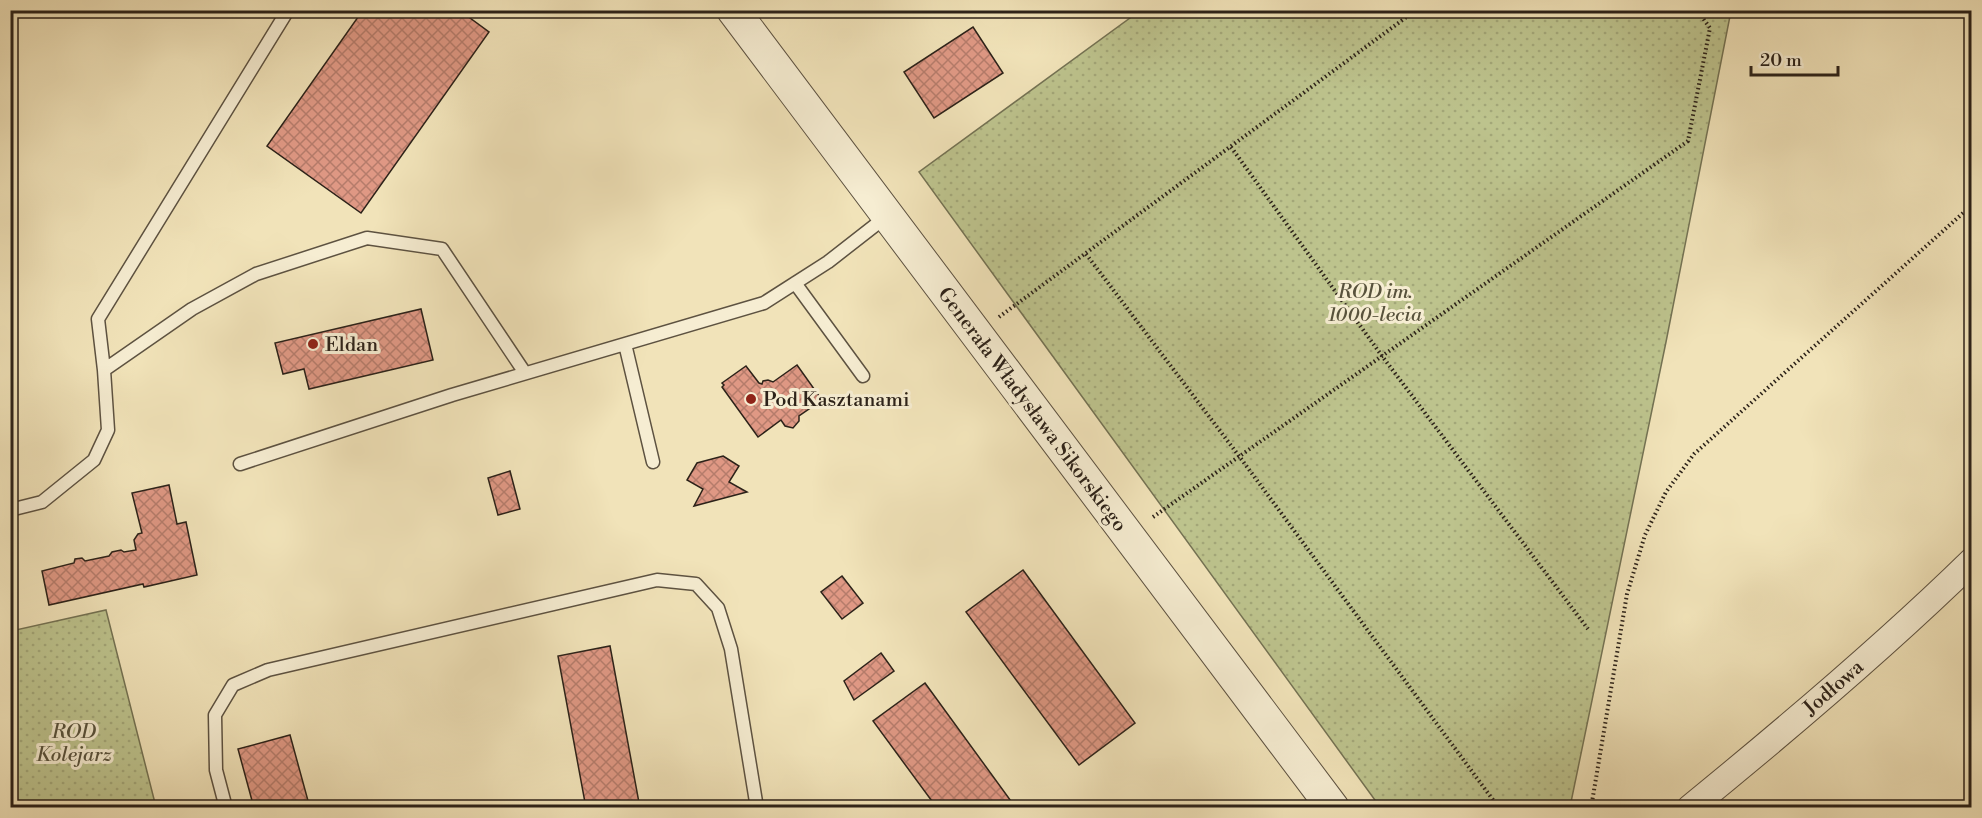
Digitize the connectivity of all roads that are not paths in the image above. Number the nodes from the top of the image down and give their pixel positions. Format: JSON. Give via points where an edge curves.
{"nodes":[{"id":1,"x":288,"y":10,"type":"edge"},
{"id":2,"x":733,"y":10,"type":"edge"},
{"id":3,"x":888,"y":215,"type":"junction"},
{"id":4,"x":795,"y":283,"type":"junction"},
{"id":5,"x":625,"y":344,"type":"junction"},
{"id":6,"x":104,"y":370,"type":"junction"},
{"id":7,"x":525,"y":373,"type":"junction"},
{"id":8,"x":863,"y":376,"type":"dead end"},
{"id":9,"x":653,"y":462,"type":"dead end"},
{"id":10,"x":240,"y":464,"type":"dead end"},
{"id":11,"x":10,"y":510,"type":"edge"},
{"id":12,"x":1971,"y":561,"type":"edge"},
{"id":13,"x":226,"y":807,"type":"edge"},
{"id":14,"x":757,"y":807,"type":"edge"},
{"id":15,"x":1333,"y":807,"type":"edge"},
{"id":16,"x":1690,"y":807,"type":"edge"}],
"edges":[{"from":1,"to":6,"type":"lane","via":[[98,319]]},
{"from":2,"to":3,"type":"street","name":"Generała Władysława Sikorskiego"},
{"from":3,"to":4,"type":"lane"},
{"from":3,"to":15,"type":"street","name":"Generała Władysława Sikorskiego"},
{"from":4,"to":5,"type":"lane","via":[[764,303]]},
{"from":4,"to":8,"type":"lane"},
{"from":5,"to":7,"type":"lane"},
{"from":5,"to":9,"type":"lane"},
{"from":6,"to":7,"type":"lane","via":[[192,309],[256,274],[367,238],[442,249]]},
{"from":6,"to":11,"type":"lane","via":[[108,430],[94,460],[42,502]]},
{"from":7,"to":10,"type":"lane"},
{"from":12,"to":16,"type":"street","name":"Jodłowa","via":[[1915,616]]},
{"from":13,"to":14,"type":"lane","via":[[216,770],[215,715],[233,685],[268,670],[657,580],[696,584],[718,608],[731,649]]}]}
